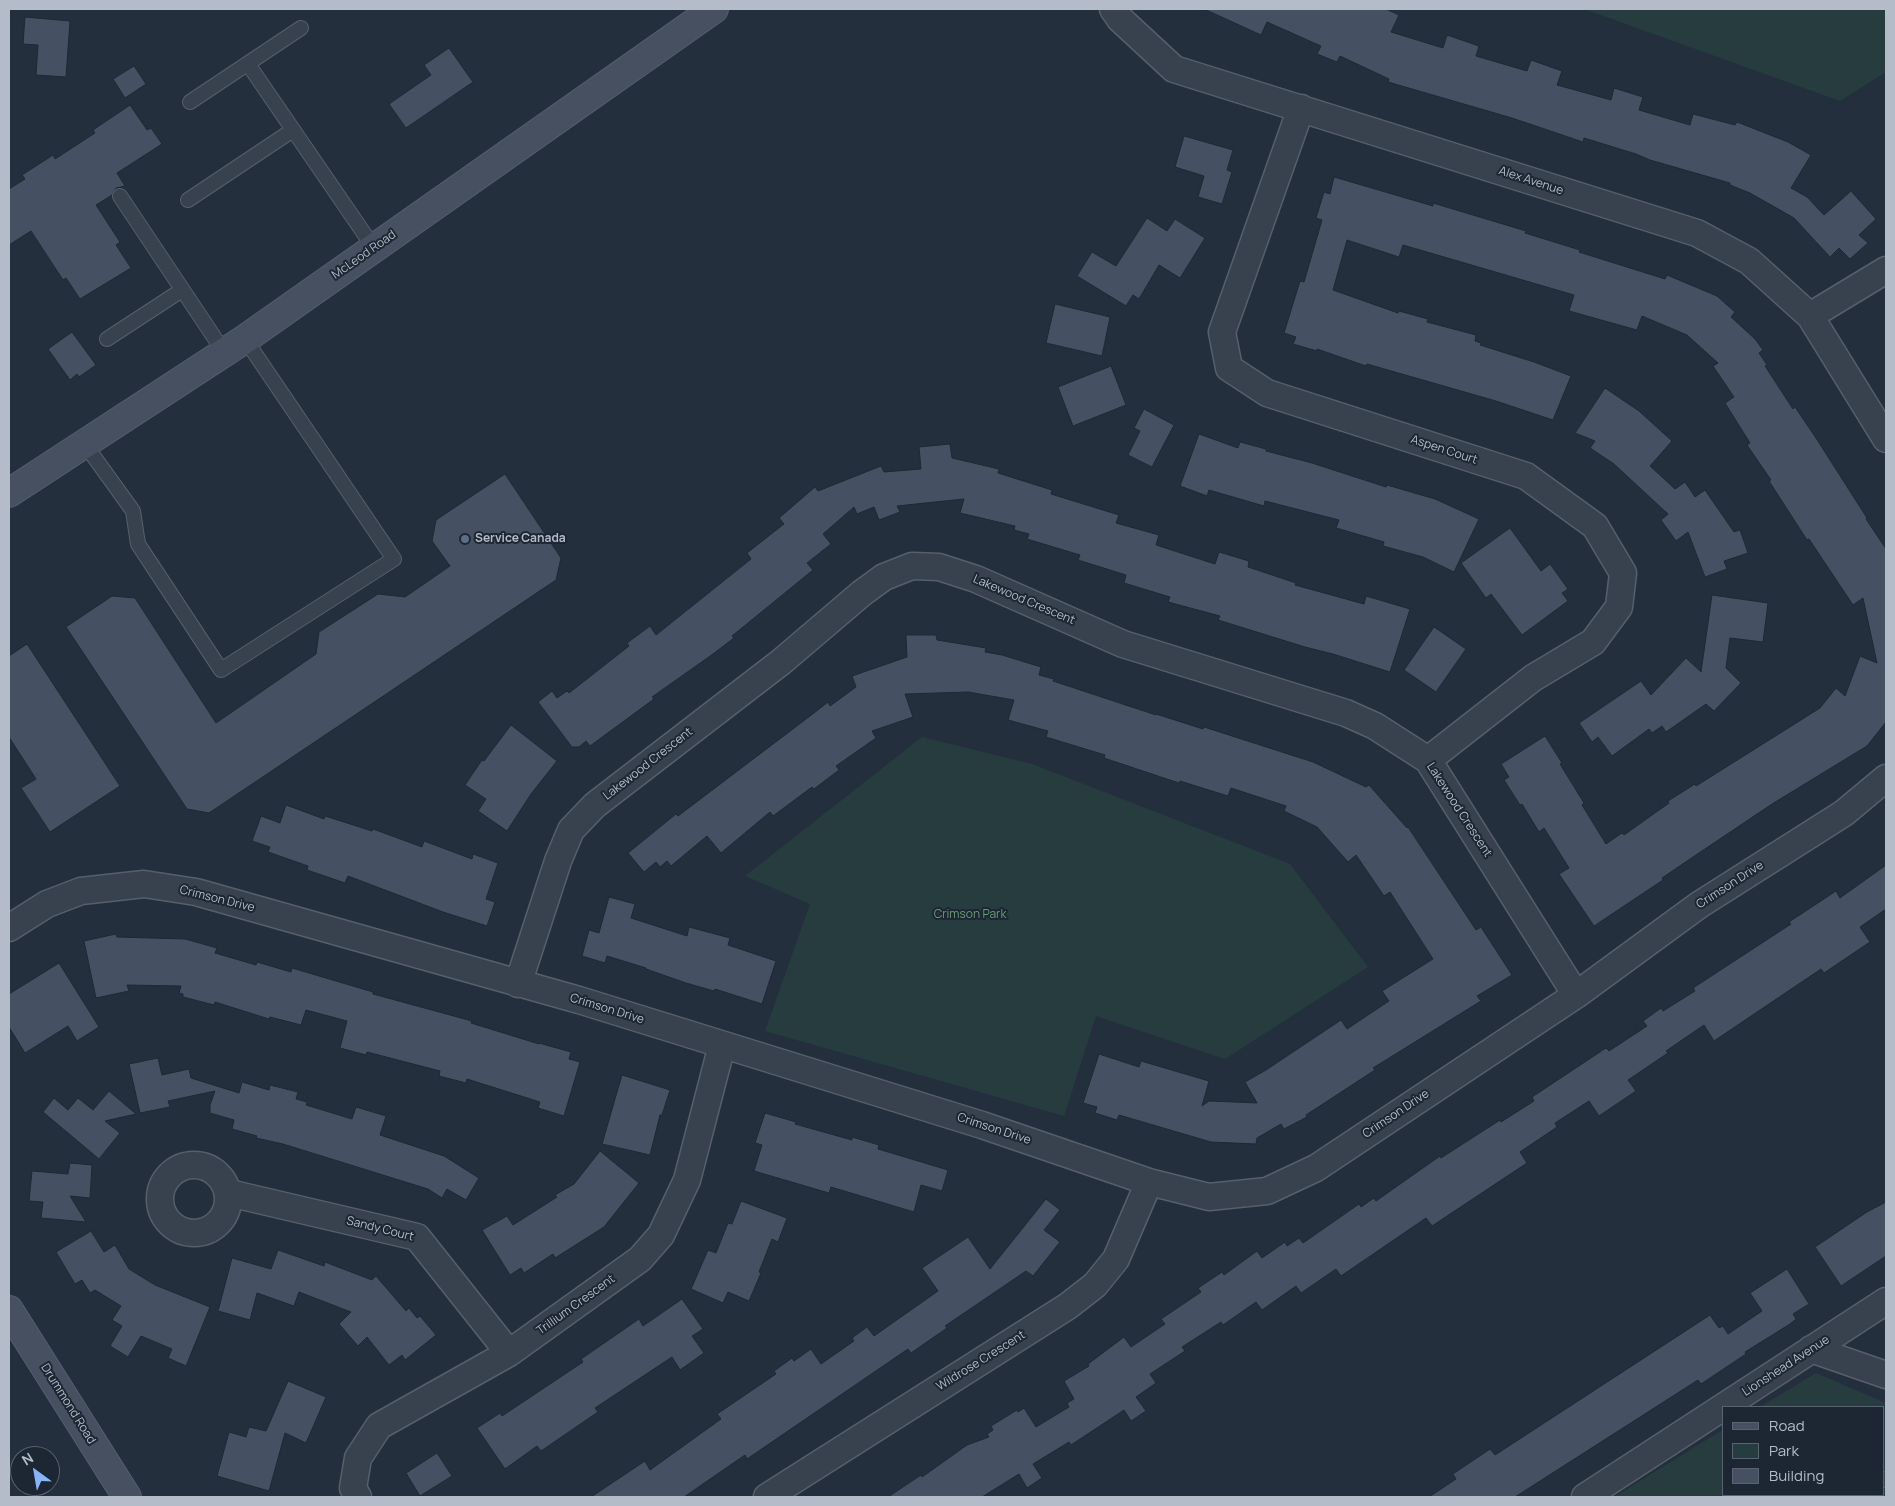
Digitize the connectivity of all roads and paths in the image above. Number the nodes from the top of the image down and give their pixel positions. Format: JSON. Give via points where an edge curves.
{"nodes":[{"id":1,"x":714,"y":9,"type":"edge"},
{"id":2,"x":1113,"y":9,"type":"edge"},
{"id":3,"x":301,"y":28,"type":"dead end"},
{"id":4,"x":248,"y":64,"type":"junction"},
{"id":5,"x":190,"y":102,"type":"dead end"},
{"id":6,"x":1301,"y":108,"type":"junction"},
{"id":7,"x":293,"y":130,"type":"junction"},
{"id":8,"x":120,"y":196,"type":"dead end"},
{"id":9,"x":188,"y":200,"type":"dead end"},
{"id":10,"x":374,"y":248,"type":"junction"},
{"id":11,"x":1886,"y":270,"type":"edge"},
{"id":12,"x":182,"y":290,"type":"junction"},
{"id":13,"x":1810,"y":316,"type":"junction"},
{"id":14,"x":107,"y":339,"type":"dead end"},
{"id":15,"x":234,"y":346,"type":"junction"},
{"id":16,"x":1886,"y":439,"type":"edge"},
{"id":17,"x":84,"y":444,"type":"junction"},
{"id":18,"x":9,"y":493,"type":"edge"},
{"id":19,"x":1428,"y":760,"type":"junction"},
{"id":20,"x":1886,"y":778,"type":"edge"},
{"id":21,"x":9,"y":928,"type":"edge"},
{"id":22,"x":518,"y":984,"type":"junction"},
{"id":23,"x":1576,"y":995,"type":"junction"},
{"id":24,"x":722,"y":1045,"type":"junction"},
{"id":25,"x":1149,"y":1182,"type":"junction"},
{"id":26,"x":228,"y":1194,"type":"dead end"},
{"id":27,"x":1886,"y":1301,"type":"edge"},
{"id":28,"x":9,"y":1310,"type":"edge"},
{"id":29,"x":16,"y":1337,"type":"edge"},
{"id":30,"x":1811,"y":1349,"type":"junction"},
{"id":31,"x":509,"y":1353,"type":"junction"},
{"id":32,"x":1886,"y":1375,"type":"edge"},
{"id":33,"x":1724,"y":1406,"type":"edge"},
{"id":34,"x":1722,"y":1408,"type":"edge"},
{"id":35,"x":127,"y":1497,"type":"edge"},
{"id":36,"x":358,"y":1497,"type":"edge"},
{"id":37,"x":767,"y":1497,"type":"edge"},
{"id":38,"x":1586,"y":1497,"type":"edge"}],
"edges":[{"from":1,"to":10,"type":"main road","name":"McLeod Road"},
{"from":2,"to":6,"type":"street","name":"Alex Avenue","via":[[1174,69]]},
{"from":3,"to":4,"type":"lane"},
{"from":4,"to":5,"type":"lane"},
{"from":4,"to":7,"type":"lane"},
{"from":6,"to":13,"type":"street","name":"Alex Avenue","via":[[1697,233],[1749,260]]},
{"from":6,"to":19,"type":"street","name":"Aspen Court","via":[[1222,332],[1228,368],[1267,393],[1526,476],[1595,526],[1622,573],[1619,607],[1592,642],[1534,678]]},
{"from":7,"to":9,"type":"lane"},
{"from":7,"to":10,"type":"lane"},
{"from":8,"to":12,"type":"lane"},
{"from":10,"to":15,"type":"main road","name":"McLeod Road"},
{"from":11,"to":13,"type":"street"},
{"from":12,"to":14,"type":"lane"},
{"from":12,"to":15,"type":"lane"},
{"from":13,"to":16,"type":"street","name":"Alex Avenue"},
{"from":15,"to":17,"type":"main road","name":"McLeod Road"},
{"from":15,"to":17,"type":"lane","via":[[394,559],[221,670],[138,544],[133,511]]},
{"from":17,"to":18,"type":"main road","name":"McLeod Road"},
{"from":19,"to":22,"type":"street","name":"Lakewood Crescent","via":[[1375,726],[1346,713],[1123,644],[976,578],[939,567],[912,566],[884,578],[862,593],[781,662],[595,805],[571,830]]},
{"from":19,"to":23,"type":"street","name":"Lakewood Crescent"},
{"from":20,"to":23,"type":"street","name":"Crimson Drive","via":[[1844,813],[1699,905]]},
{"from":21,"to":22,"type":"street","name":"Crimson Drive","via":[[47,904],[81,891],[144,884],[196,892]]},
{"from":22,"to":24,"type":"street","name":"Crimson Drive"},
{"from":23,"to":25,"type":"street","name":"Crimson Drive","via":[[1316,1168],[1267,1191],[1210,1197]]},
{"from":24,"to":25,"type":"street","name":"Crimson Drive","via":[[982,1125]]},
{"from":24,"to":31,"type":"street","name":"Trillium Crescent","via":[[687,1180],[661,1235],[640,1259]]},
{"from":25,"to":37,"type":"street","name":"Wildrose Crescent","via":[[1116,1259],[1095,1285],[1068,1306]]},
{"from":26,"to":31,"type":"street","name":"Sandy Court","via":[[417,1237]]},
{"from":27,"to":30,"type":"street","name":"Lionshead Avenue"},
{"from":28,"to":29,"type":"main road","name":"Drummond Road"},
{"from":29,"to":35,"type":"main road","name":"Drummond Road"},
{"from":30,"to":32,"type":"street"},
{"from":30,"to":33,"type":"street","name":"Lionshead Avenue"},
{"from":31,"to":36,"type":"street","name":"Trillium Crescent","via":[[379,1426],[358,1458],[353,1488]]},
{"from":34,"to":38,"type":"street","name":"Lionshead Avenue"}]}
